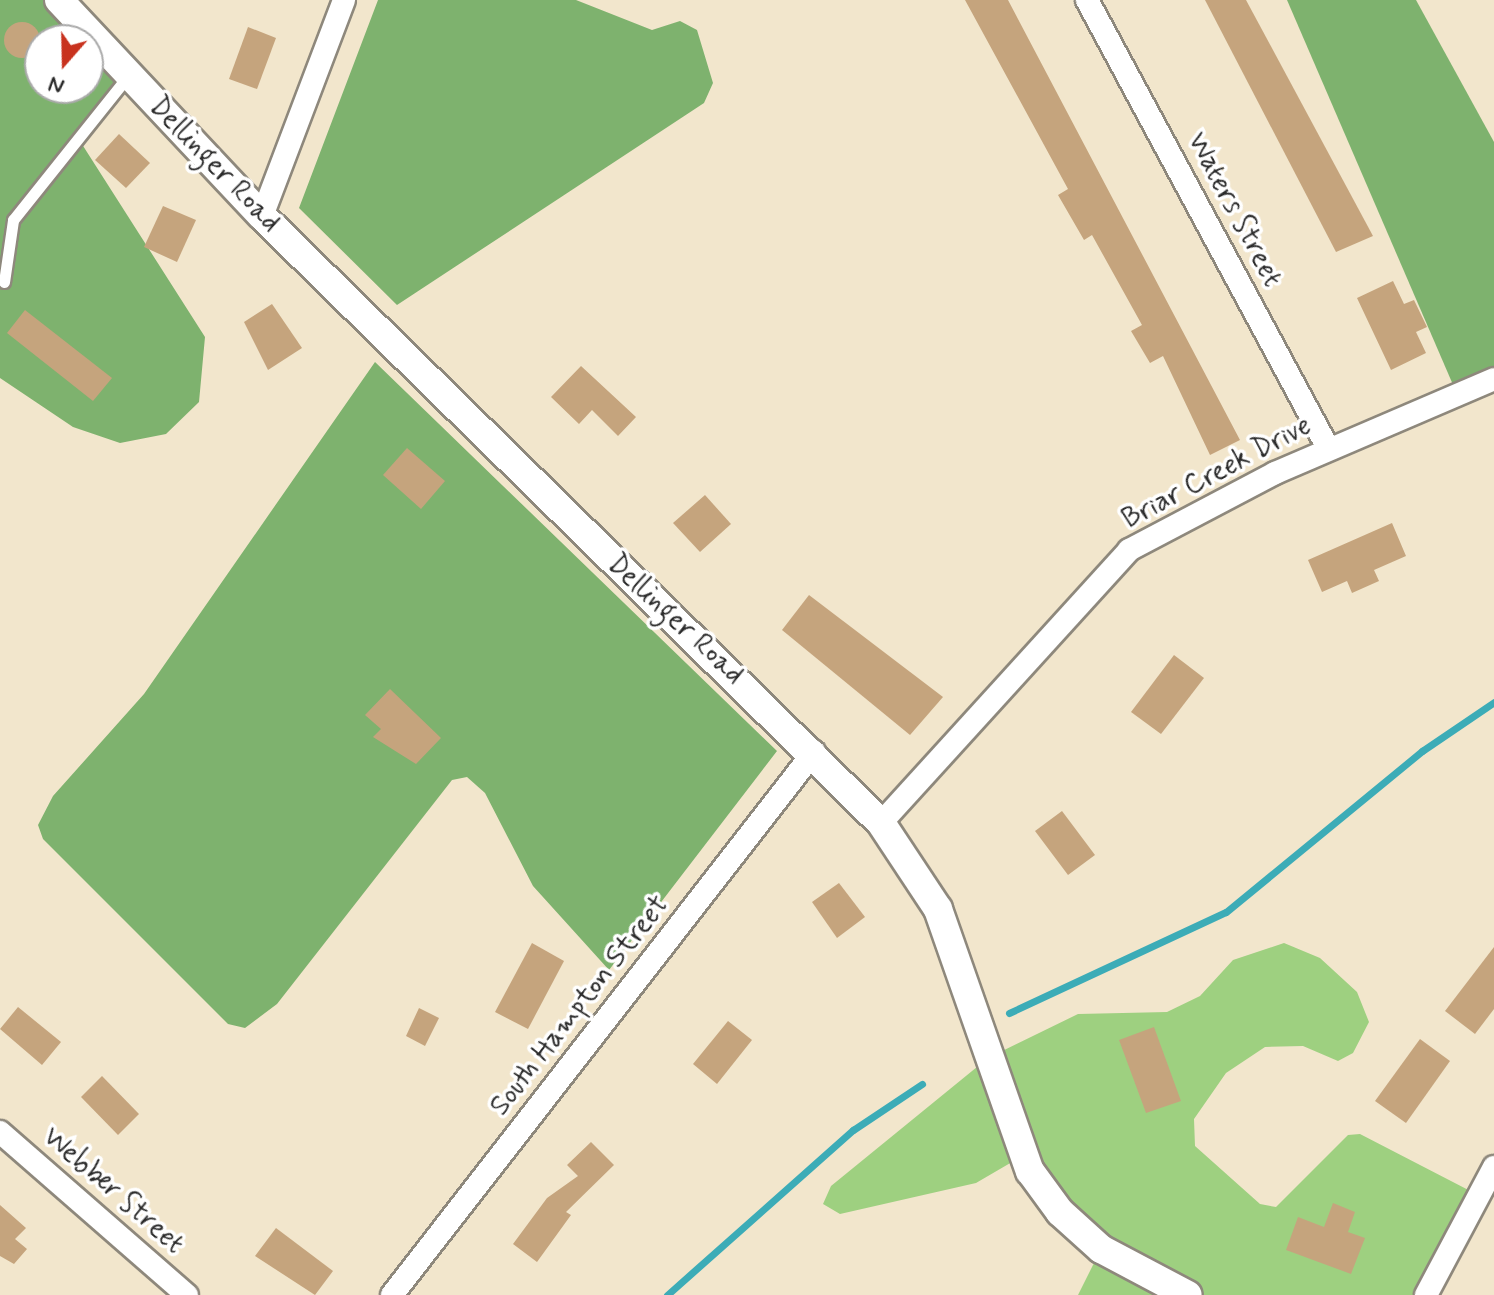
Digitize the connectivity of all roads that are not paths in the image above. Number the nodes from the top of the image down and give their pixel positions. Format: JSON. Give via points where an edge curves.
{"nodes":[{"id":1,"x":59,"y":0,"type":"edge"},
{"id":2,"x":344,"y":0,"type":"edge"},
{"id":3,"x":1087,"y":0,"type":"edge"},
{"id":4,"x":129,"y":76,"type":"junction"},
{"id":5,"x":262,"y":216,"type":"junction"},
{"id":6,"x":4,"y":282,"type":"dead end"},
{"id":7,"x":1494,"y":379,"type":"edge"},
{"id":8,"x":1328,"y":448,"type":"junction"},
{"id":9,"x":814,"y":752,"type":"junction"},
{"id":10,"x":881,"y":823,"type":"junction"},
{"id":11,"x":0,"y":1132,"type":"edge"},
{"id":12,"x":1494,"y":1167,"type":"edge"},
{"id":13,"x":187,"y":1295,"type":"edge"},
{"id":14,"x":392,"y":1295,"type":"edge"},
{"id":15,"x":1188,"y":1295,"type":"edge"},
{"id":16,"x":1426,"y":1295,"type":"edge"}],
"edges":[{"from":1,"to":4,"type":"street","name":"Dellinger Road"},
{"from":2,"to":5,"type":"street"},
{"from":3,"to":8,"type":"street","name":"Waters Street"},
{"from":4,"to":5,"type":"street","name":"Dellinger Road"},
{"from":4,"to":6,"type":"lane","via":[[13,220]]},
{"from":5,"to":9,"type":"street","name":"Dellinger Road"},
{"from":7,"to":8,"type":"street","name":"Briar Creek Drive"},
{"from":8,"to":10,"type":"street","name":"Briar Creek Drive","via":[[1129,550]]},
{"from":9,"to":10,"type":"street","name":"Dellinger Road"},
{"from":9,"to":14,"type":"street","name":"South Hampton Street"},
{"from":10,"to":15,"type":"street","name":"Dellinger Road","via":[[938,909],[1030,1171],[1060,1212],[1101,1249]]},
{"from":11,"to":13,"type":"street","name":"Webber Street"},
{"from":12,"to":16,"type":"street"}]}
